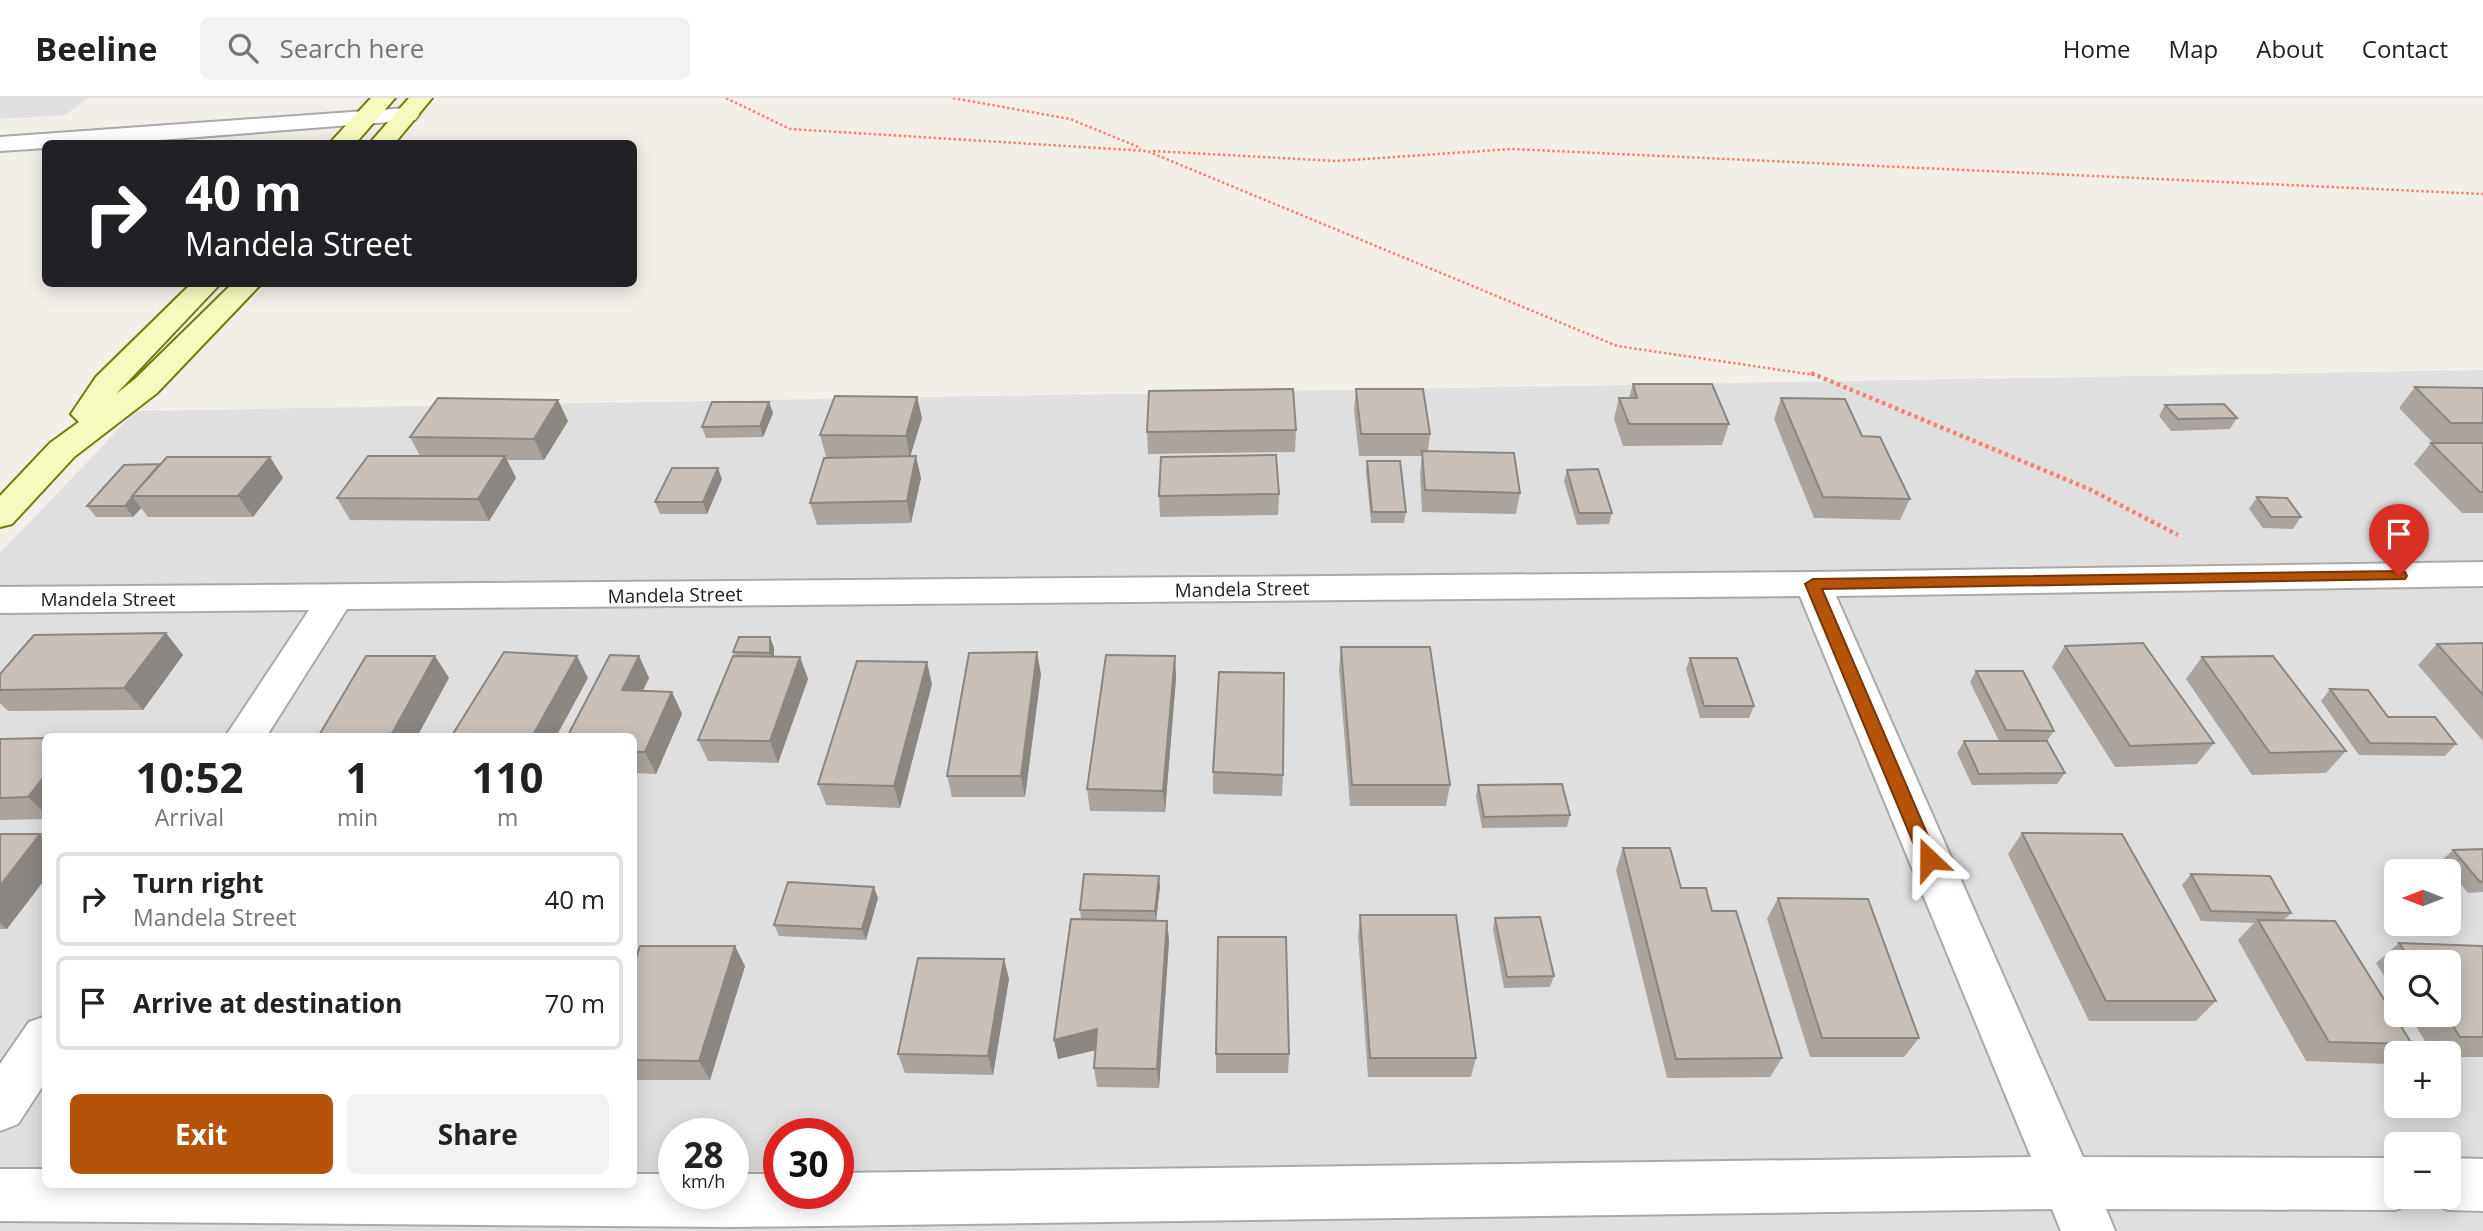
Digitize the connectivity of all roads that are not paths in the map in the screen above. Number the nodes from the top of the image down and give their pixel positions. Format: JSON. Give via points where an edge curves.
{"nodes":[{"id":1,"x":384,"y":98,"type":"edge"},
{"id":2,"x":414,"y":107,"type":"edge"},
{"id":3,"x":367,"y":118,"type":"junction"},
{"id":4,"x":56,"y":140,"type":"edge"},
{"id":5,"x":345,"y":140,"type":"edge"},
{"id":6,"x":385,"y":140,"type":"edge"},
{"id":7,"x":42,"y":141,"type":"edge"},
{"id":8,"x":0,"y":144,"type":"edge"},
{"id":9,"x":203,"y":287,"type":"edge"},
{"id":10,"x":244,"y":287,"type":"edge"},
{"id":11,"x":62,"y":450,"type":"junction"},
{"id":12,"x":0,"y":516,"type":"edge"},
{"id":13,"x":2483,"y":575,"type":"edge"},
{"id":14,"x":1813,"y":584,"type":"junction"},
{"id":15,"x":336,"y":598,"type":"junction"},
{"id":16,"x":0,"y":600,"type":"edge"},
{"id":17,"x":248,"y":733,"type":"edge"},
{"id":18,"x":42,"y":1044,"type":"edge"},
{"id":19,"x":0,"y":1107,"type":"edge"},
{"id":20,"x":2067,"y":1183,"type":"junction"},
{"id":21,"x":2384,"y":1184,"type":"edge"},
{"id":22,"x":2461,"y":1184,"type":"edge"},
{"id":23,"x":2483,"y":1185,"type":"edge"},
{"id":24,"x":0,"y":1195,"type":"edge"},
{"id":25,"x":731,"y":1216,"type":"edge"},
{"id":26,"x":2088,"y":1231,"type":"edge"}],
"edges":[{"from":1,"to":3,"type":"main road"},
{"from":2,"to":3,"type":"street"},
{"from":2,"to":6,"type":"main road"},
{"from":3,"to":4,"type":"street"},
{"from":3,"to":5,"type":"main road"},
{"from":7,"to":8,"type":"street"},
{"from":9,"to":11,"type":"main road","via":[[107,384]]},
{"from":10,"to":11,"type":"main road","via":[[146,386]]},
{"from":11,"to":12,"type":"main road"},
{"from":13,"to":14,"type":"street","name":"Mandela Street"},
{"from":14,"to":15,"type":"street","name":"Mandela Street"},
{"from":14,"to":20,"type":"street"},
{"from":15,"to":16,"type":"street","name":"Mandela Street"},
{"from":15,"to":17,"type":"street"},
{"from":18,"to":19,"type":"street"},
{"from":20,"to":21,"type":"street"},
{"from":20,"to":25,"type":"street"},
{"from":20,"to":26,"type":"street"},
{"from":22,"to":23,"type":"street"},
{"from":24,"to":25,"type":"street"}]}
